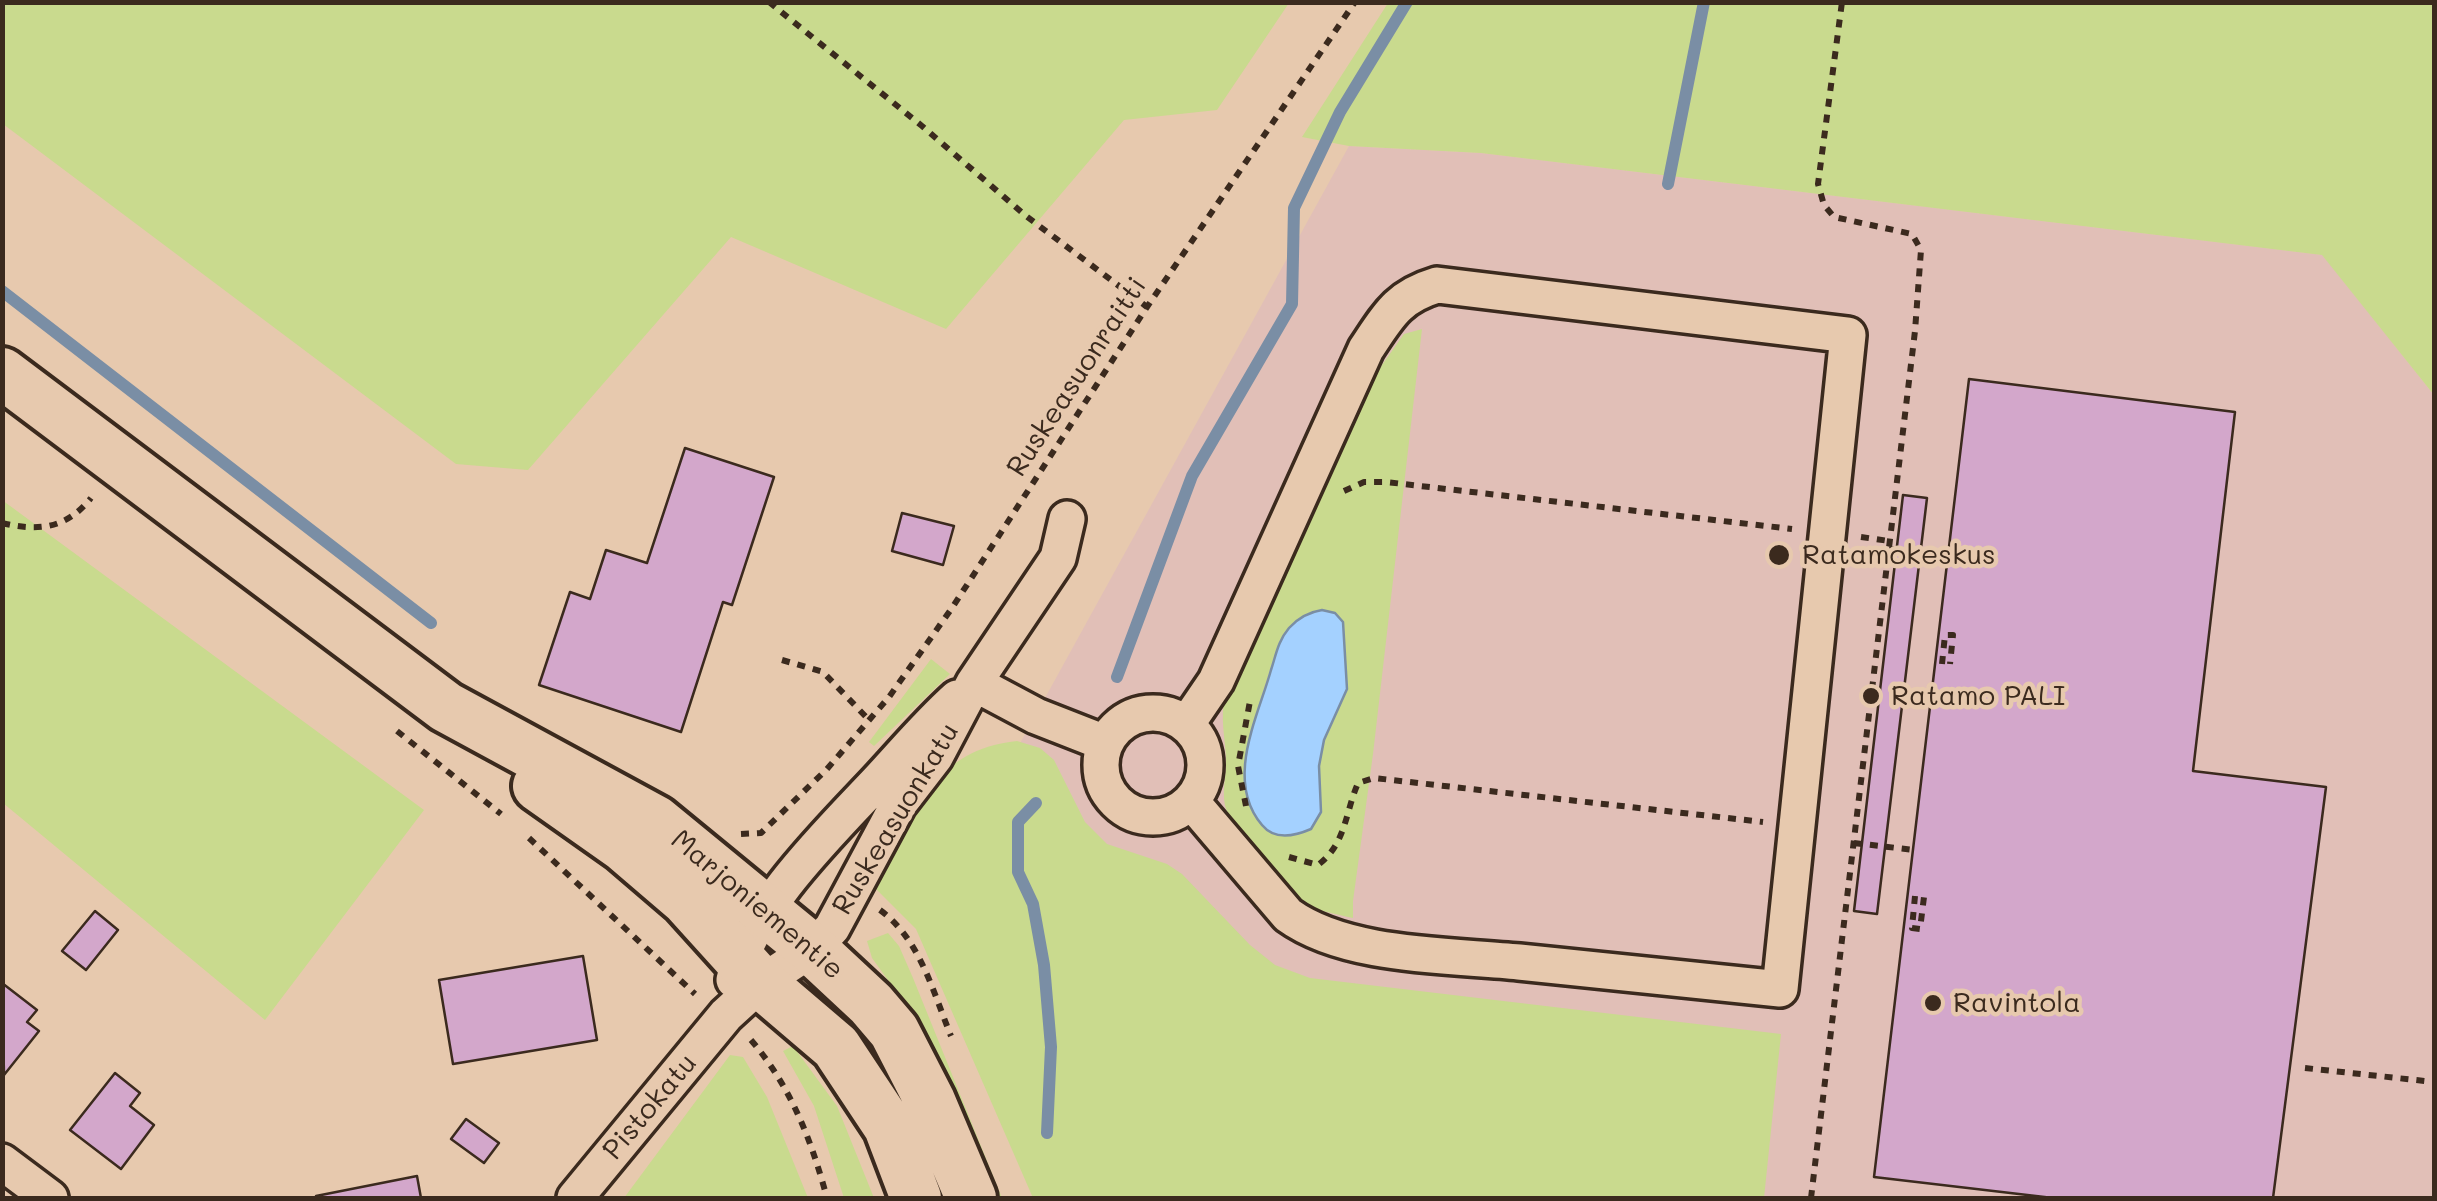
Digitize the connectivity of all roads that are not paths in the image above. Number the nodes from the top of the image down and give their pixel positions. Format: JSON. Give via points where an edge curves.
{"nodes":[{"id":1,"x":2,"y":373,"type":"edge"},
{"id":2,"x":1067,"y":519,"type":"dead end"},
{"id":3,"x":974,"y":683,"type":"junction"},
{"id":4,"x":446,"y":707,"type":"junction"},
{"id":5,"x":1186,"y":725,"type":"junction"},
{"id":6,"x":1105,"y":742,"type":"junction"},
{"id":7,"x":1191,"y":802,"type":"junction"},
{"id":8,"x":768,"y":911,"type":"junction"},
{"id":9,"x":812,"y":948,"type":"junction"},
{"id":10,"x":742,"y":986,"type":"junction"},
{"id":11,"x":2,"y":1162,"type":"edge"},
{"id":12,"x":50,"y":1198,"type":"edge"},
{"id":13,"x":575,"y":1198,"type":"edge"},
{"id":14,"x":916,"y":1198,"type":"edge"},
{"id":15,"x":971,"y":1198,"type":"edge"}],
"edges":[{"from":1,"to":4,"type":"street","name":"Marjoniementie"},
{"from":2,"to":3,"type":"street","name":"Ruskeasuonkatu","via":[[1058,558]]},
{"from":3,"to":6,"type":"street"},
{"from":3,"to":8,"type":"street","name":"Ruskeasuonkatu","via":[[920,732]]},
{"from":3,"to":9,"type":"street","name":"Ruskeasuonkatu","via":[[832,928]]},
{"from":4,"to":8,"type":"street","name":"Marjoniementie","via":[[656,821]]},
{"from":4,"to":10,"type":"street","name":"Marjoniementie","via":[[483,747],[623,846],[686,900]]},
{"from":5,"to":6,"type":"street","via":[[1146,713],[1130,718]]},
{"from":5,"to":7,"type":"street","via":[[1206,764]]},
{"from":5,"to":7,"type":"street","via":[[1216,681],[1366,349],[1413,292],[1451,286],[1848,335],[1780,989],[1335,940],[1288,915]]},
{"from":6,"to":7,"type":"street","via":[[1102,776],[1119,806],[1150,818]]},
{"from":8,"to":9,"type":"street","name":"Marjoniementie"},
{"from":8,"to":10,"type":"street","name":"Pistokatu"},
{"from":9,"to":10,"type":"street","name":"Ruskeasuonkatu"},
{"from":9,"to":15,"type":"street","name":"Marjoniementie","via":[[894,1031]]},
{"from":10,"to":13,"type":"street","name":"Pistokatu"},
{"from":10,"to":14,"type":"street","name":"Marjoniementie","via":[[836,1047],[888,1127]]},
{"from":11,"to":12,"type":"street"}]}
